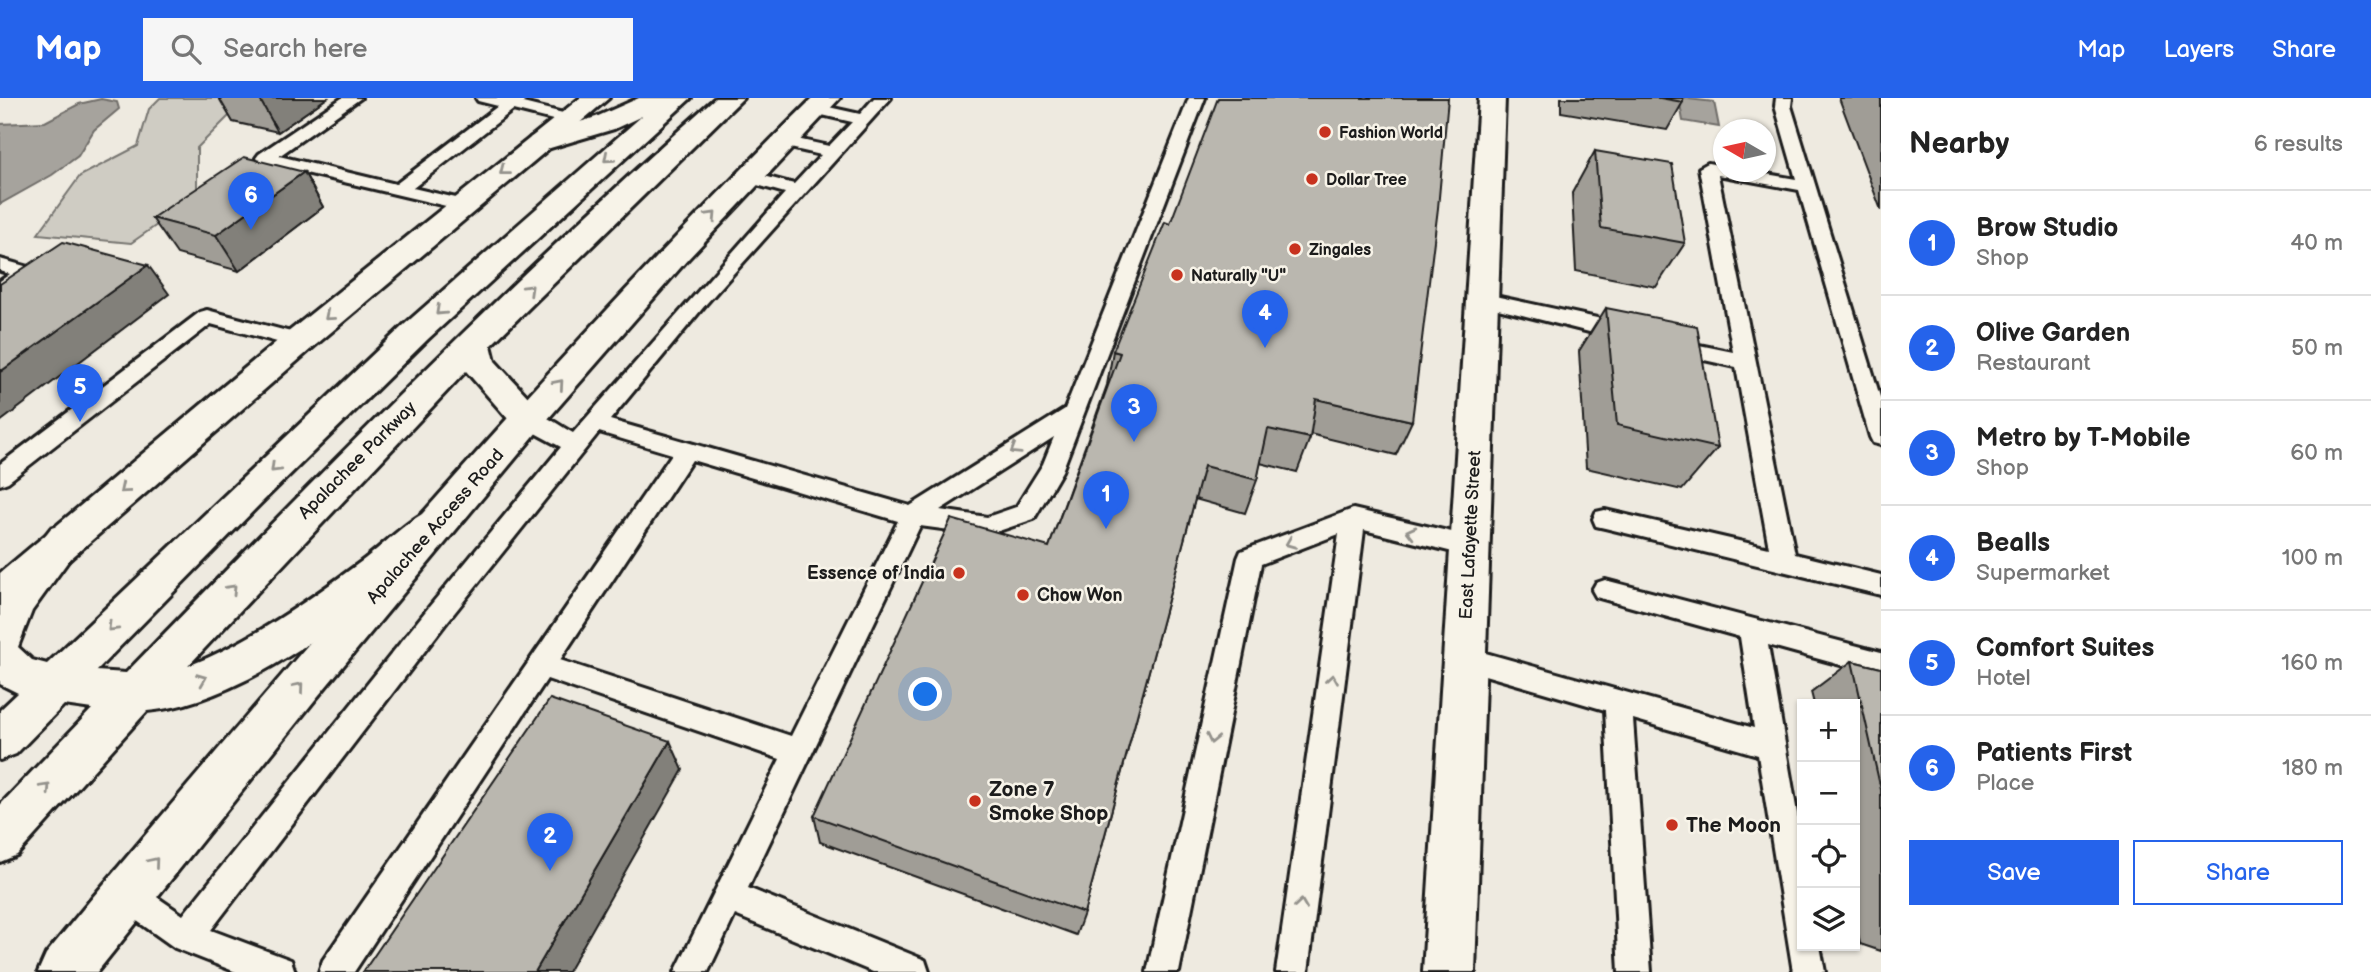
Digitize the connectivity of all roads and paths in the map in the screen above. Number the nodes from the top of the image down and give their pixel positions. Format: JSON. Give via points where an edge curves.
{"nodes":[{"id":1,"x":353,"y":98,"type":"edge"},
{"id":2,"x":484,"y":98,"type":"edge"},
{"id":3,"x":596,"y":98,"type":"edge"},
{"id":4,"x":660,"y":98,"type":"edge"},
{"id":5,"x":678,"y":98,"type":"edge"},
{"id":6,"x":730,"y":98,"type":"edge"},
{"id":7,"x":883,"y":98,"type":"edge"},
{"id":8,"x":1196,"y":98,"type":"edge"},
{"id":9,"x":1492,"y":98,"type":"edge"},
{"id":10,"x":1784,"y":98,"type":"edge"},
{"id":11,"x":515,"y":101,"type":"edge"},
{"id":12,"x":821,"y":104,"type":"edge"},
{"id":13,"x":569,"y":119,"type":"junction"},
{"id":14,"x":862,"y":120,"type":"junction"},
{"id":15,"x":783,"y":141,"type":"junction"},
{"id":16,"x":540,"y":143,"type":"junction"},
{"id":17,"x":832,"y":152,"type":"junction"},
{"id":18,"x":1713,"y":169,"type":"edge"},
{"id":19,"x":748,"y":177,"type":"junction"},
{"id":20,"x":1776,"y":180,"type":"edge"},
{"id":21,"x":1807,"y":186,"type":"junction"},
{"id":22,"x":400,"y":189,"type":"junction"},
{"id":23,"x":796,"y":190,"type":"junction"},
{"id":24,"x":463,"y":205,"type":"junction"},
{"id":25,"x":0,"y":265,"type":"edge"},
{"id":26,"x":0,"y":290,"type":"edge"},
{"id":27,"x":1481,"y":299,"type":"junction"},
{"id":28,"x":299,"y":341,"type":"junction"},
{"id":29,"x":474,"y":342,"type":"junction"},
{"id":30,"x":1745,"y":362,"type":"junction"},
{"id":31,"x":1073,"y":414,"type":"junction"},
{"id":32,"x":528,"y":419,"type":"junction"},
{"id":33,"x":594,"y":423,"type":"junction"},
{"id":34,"x":1881,"y":437,"type":"edge"},
{"id":35,"x":576,"y":445,"type":"junction"},
{"id":36,"x":687,"y":450,"type":"junction"},
{"id":37,"x":0,"y":476,"type":"edge"},
{"id":38,"x":913,"y":516,"type":"junction"},
{"id":39,"x":1353,"y":518,"type":"junction"},
{"id":40,"x":1605,"y":519,"type":"dead end"},
{"id":41,"x":438,"y":523,"type":"junction"},
{"id":42,"x":65,"y":539,"type":"junction"},
{"id":43,"x":1469,"y":546,"type":"junction"},
{"id":44,"x":1784,"y":562,"type":"junction"},
{"id":45,"x":0,"y":582,"type":"edge"},
{"id":46,"x":1881,"y":585,"type":"edge"},
{"id":47,"x":1605,"y":590,"type":"dead end"},
{"id":48,"x":0,"y":596,"type":"edge"},
{"id":49,"x":1752,"y":629,"type":"junction"},
{"id":50,"x":0,"y":641,"type":"edge"},
{"id":51,"x":0,"y":654,"type":"edge"},
{"id":52,"x":1464,"y":658,"type":"junction"},
{"id":53,"x":1881,"y":664,"type":"edge"},
{"id":54,"x":542,"y":666,"type":"junction"},
{"id":55,"x":56,"y":684,"type":"junction"},
{"id":56,"x":135,"y":692,"type":"junction"},
{"id":57,"x":1618,"y":702,"type":"junction"},
{"id":58,"x":0,"y":740,"type":"edge"},
{"id":59,"x":1772,"y":746,"type":"junction"},
{"id":60,"x":799,"y":752,"type":"junction"},
{"id":61,"x":0,"y":839,"type":"edge"},
{"id":62,"x":127,"y":895,"type":"junction"},
{"id":63,"x":728,"y":896,"type":"junction"},
{"id":64,"x":1797,"y":902,"type":"edge"},
{"id":65,"x":186,"y":937,"type":"junction"},
{"id":66,"x":1805,"y":951,"type":"edge"},
{"id":67,"x":64,"y":972,"type":"edge"},
{"id":68,"x":279,"y":972,"type":"edge"},
{"id":69,"x":335,"y":972,"type":"edge"},
{"id":70,"x":691,"y":972,"type":"edge"},
{"id":71,"x":913,"y":972,"type":"edge"},
{"id":72,"x":1163,"y":972,"type":"edge"},
{"id":73,"x":1292,"y":972,"type":"edge"},
{"id":74,"x":1449,"y":972,"type":"edge"},
{"id":75,"x":1635,"y":972,"type":"edge"},
{"id":76,"x":1809,"y":972,"type":"edge"}],
"edges":[{"from":1,"to":22,"type":"lane","via":[[265,158]]},
{"from":2,"to":11,"type":"lane"},
{"from":3,"to":13,"type":"street"},
{"from":4,"to":16,"type":"street","via":[[598,126]]},
{"from":5,"to":55,"type":"street","one_way":true,"via":[[383,364]]},
{"from":29,"to":6,"type":"street","name":"Apalachee Parkway","one_way":true},
{"from":7,"to":14,"type":"lane"},
{"from":8,"to":31,"type":"lane"},
{"from":9,"to":27,"type":"street","name":"East Lafayette Street"},
{"from":10,"to":21,"type":"lane"},
{"from":11,"to":13,"type":"lane"},
{"from":11,"to":22,"type":"lane"},
{"from":12,"to":14,"type":"lane"},
{"from":12,"to":15,"type":"street","name":"Apalachee Access Road"},
{"from":13,"to":16,"type":"street"},
{"from":14,"to":17,"type":"lane"},
{"from":15,"to":17,"type":"lane"},
{"from":15,"to":19,"type":"street","name":"Apalachee Access Road"},
{"from":16,"to":24,"type":"street","one_way":true},
{"from":17,"to":23,"type":"lane"},
{"from":18,"to":30,"type":"lane","via":[[1707,168]]},
{"from":19,"to":23,"type":"lane"},
{"from":32,"to":19,"type":"street","name":"Apalachee Access Road","one_way":true},
{"from":20,"to":21,"type":"lane"},
{"from":21,"to":34,"type":"lane"},
{"from":22,"to":24,"type":"lane"},
{"from":23,"to":33,"type":"lane"},
{"from":24,"to":28,"type":"street","one_way":true},
{"from":25,"to":26,"type":"lane","via":[[25,272]]},
{"from":27,"to":30,"type":"lane"},
{"from":27,"to":43,"type":"street","name":"East Lafayette Street"},
{"from":28,"to":37,"type":"lane","via":[[207,317]]},
{"from":28,"to":42,"type":"street","one_way":true},
{"from":29,"to":32,"type":"street","via":[[475,356],[485,374]]},
{"from":56,"to":29,"type":"street","name":"Apalachee Parkway","one_way":true},
{"from":30,"to":44,"type":"lane"},
{"from":31,"to":38,"type":"lane","one_way":true},
{"from":31,"to":38,"type":"lane","via":[[1054,465],[1025,513],[987,526]]},
{"from":32,"to":35,"type":"lane"},
{"from":32,"to":41,"type":"street","name":"Apalachee Access Road"},
{"from":33,"to":35,"type":"lane"},
{"from":33,"to":36,"type":"lane"},
{"from":35,"to":65,"type":"lane","via":[[419,635]]},
{"from":36,"to":38,"type":"lane"},
{"from":36,"to":54,"type":"lane"},
{"from":38,"to":60,"type":"lane"},
{"from":43,"to":39,"type":"lane","one_way":true},
{"from":39,"to":72,"type":"lane","one_way":true,"via":[[1250,558]]},
{"from":73,"to":39,"type":"lane","one_way":true},
{"from":40,"to":44,"type":"lane"},
{"from":56,"to":41,"type":"street","one_way":true,"via":[[189,684],[245,658],[330,607]]},
{"from":62,"to":41,"type":"street","name":"Apalachee Access Road","one_way":true},
{"from":42,"to":45,"type":"street"},
{"from":42,"to":48,"type":"street"},
{"from":42,"to":50,"type":"street","via":[[24,591]]},
{"from":43,"to":52,"type":"street","name":"East Lafayette Street"},
{"from":44,"to":46,"type":"lane"},
{"from":47,"to":49,"type":"lane"},
{"from":49,"to":53,"type":"lane"},
{"from":49,"to":59,"type":"lane"},
{"from":51,"to":55,"type":"street","via":[[17,673]]},
{"from":52,"to":57,"type":"lane"},
{"from":52,"to":74,"type":"street","name":"East Lafayette Street"},
{"from":54,"to":60,"type":"lane"},
{"from":54,"to":69,"type":"lane"},
{"from":55,"to":56,"type":"street"},
{"from":55,"to":58,"type":"street"},
{"from":61,"to":56,"type":"street","name":"Apalachee Parkway","one_way":true},
{"from":57,"to":59,"type":"lane"},
{"from":57,"to":75,"type":"lane"},
{"from":59,"to":64,"type":"lane"},
{"from":60,"to":63,"type":"lane"},
{"from":62,"to":65,"type":"lane"},
{"from":62,"to":67,"type":"street","name":"Apalachee Access Road"},
{"from":63,"to":70,"type":"lane"},
{"from":63,"to":71,"type":"lane"},
{"from":65,"to":68,"type":"lane"},
{"from":66,"to":76,"type":"lane"}]}
